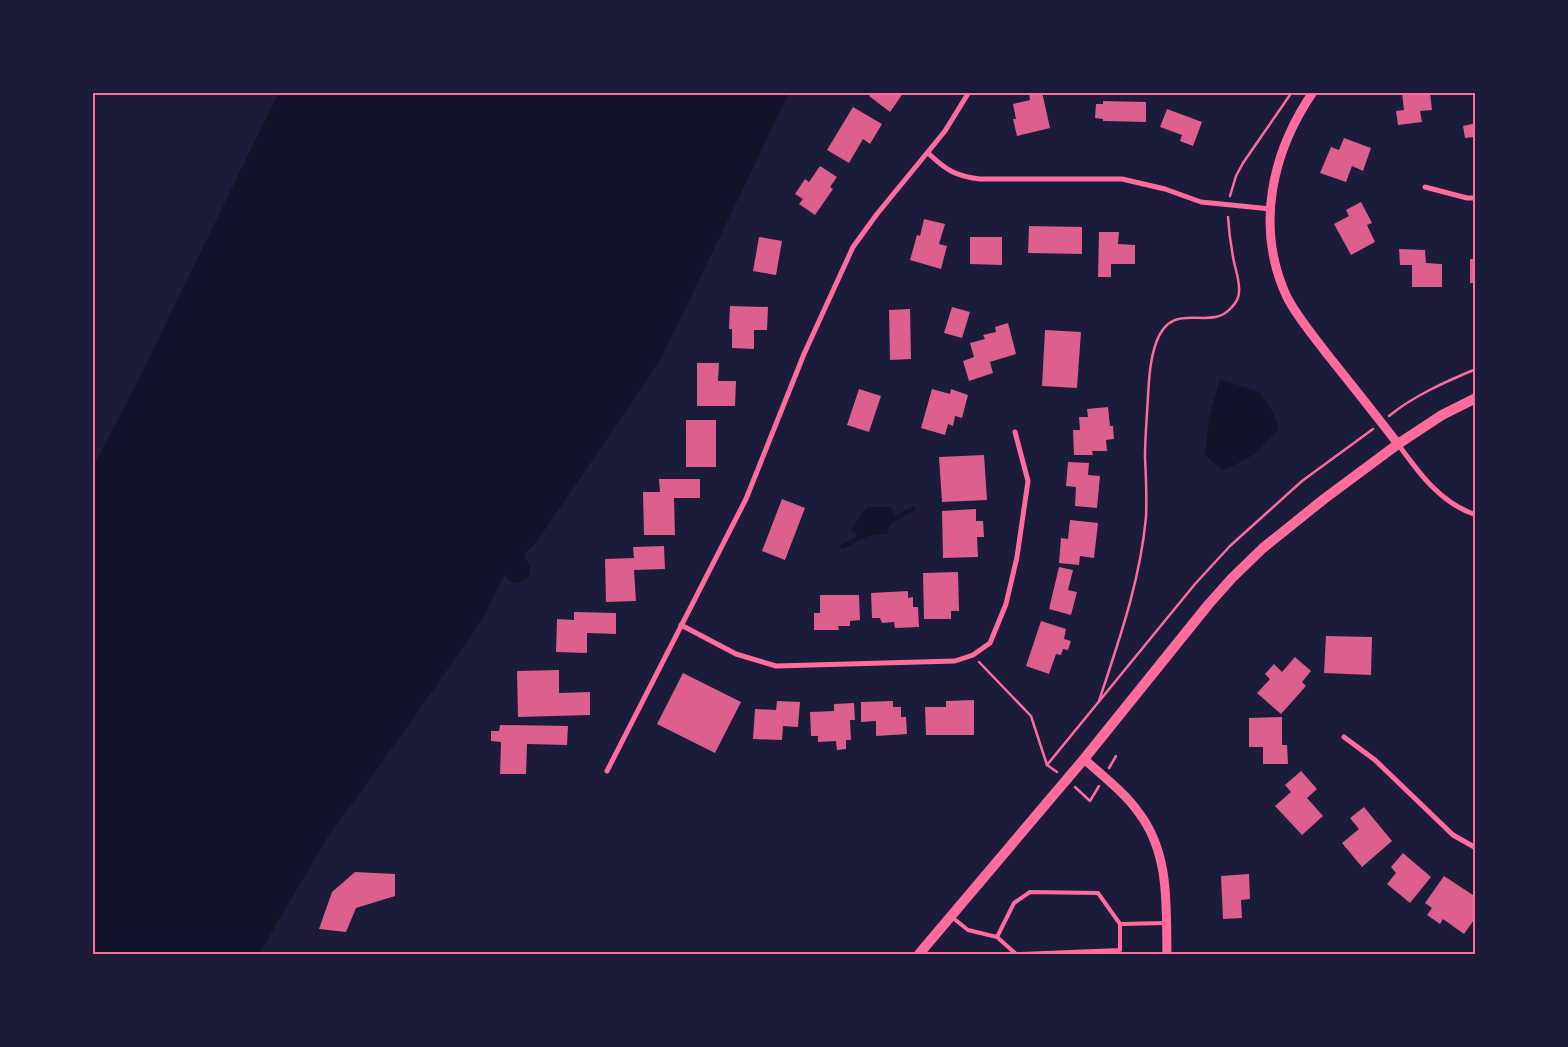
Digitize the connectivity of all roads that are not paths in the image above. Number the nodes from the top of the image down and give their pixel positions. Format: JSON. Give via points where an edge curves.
{"nodes":[{"id":1,"x":969,"y":92,"type":"edge"},
{"id":2,"x":1313,"y":92,"type":"edge"},
{"id":3,"x":928,"y":153,"type":"junction"},
{"id":4,"x":1425,"y":187,"type":"dead end"},
{"id":5,"x":1476,"y":198,"type":"edge"},
{"id":6,"x":1271,"y":209,"type":"junction"},
{"id":7,"x":1476,"y":398,"type":"edge"},
{"id":8,"x":1016,"y":432,"type":"dead end"},
{"id":9,"x":1398,"y":444,"type":"junction"},
{"id":10,"x":1476,"y":515,"type":"edge"},
{"id":11,"x":681,"y":625,"type":"junction"},
{"id":12,"x":1344,"y":737,"type":"dead end"},
{"id":13,"x":1084,"y":759,"type":"junction"},
{"id":14,"x":607,"y":771,"type":"dead end"},
{"id":15,"x":1476,"y":848,"type":"edge"},
{"id":16,"x":951,"y":916,"type":"junction"},
{"id":17,"x":1167,"y":922,"type":"junction"},
{"id":18,"x":1120,"y":924,"type":"junction"},
{"id":19,"x":997,"y":937,"type":"junction"},
{"id":20,"x":1120,"y":952,"type":"edge"},
{"id":21,"x":919,"y":954,"type":"edge"},
{"id":22,"x":1016,"y":954,"type":"edge"},
{"id":23,"x":1021,"y":954,"type":"edge"},
{"id":24,"x":1167,"y":954,"type":"edge"}],
"edges":[{"from":1,"to":3,"type":"street"},
{"from":2,"to":6,"type":"street","via":[[1283,148],[1275,175]]},
{"from":3,"to":6,"type":"street","via":[[942,167],[965,177],[1122,179],[1201,202]]},
{"from":3,"to":11,"type":"street","via":[[853,247],[804,354],[746,499]]},
{"from":4,"to":5,"type":"street"},
{"from":6,"to":9,"type":"street","via":[[1273,254],[1286,296],[1304,324]]},
{"from":7,"to":9,"type":"main road","via":[[1442,415]]},
{"from":8,"to":11,"type":"street","via":[[1028,482],[1017,557],[1006,604],[990,643],[973,655],[954,661],[776,666],[736,654]]},
{"from":9,"to":10,"type":"street","via":[[1434,489],[1466,512]]},
{"from":9,"to":13,"type":"main road","via":[[1270,542],[1232,578]]},
{"from":11,"to":14,"type":"street"},
{"from":12,"to":15,"type":"street","via":[[1375,760],[1453,835]]},
{"from":13,"to":16,"type":"main road"},
{"from":13,"to":17,"type":"street","via":[[1139,813],[1153,835],[1163,868]]},
{"from":16,"to":19,"type":"lane","via":[[968,930]]},
{"from":16,"to":21,"type":"main road"},
{"from":17,"to":18,"type":"lane"},
{"from":17,"to":24,"type":"street"},
{"from":18,"to":19,"type":"lane","via":[[1098,893],[1030,892],[1014,903]]},
{"from":18,"to":20,"type":"lane"},
{"from":19,"to":22,"type":"lane"},
{"from":20,"to":23,"type":"lane"}]}
